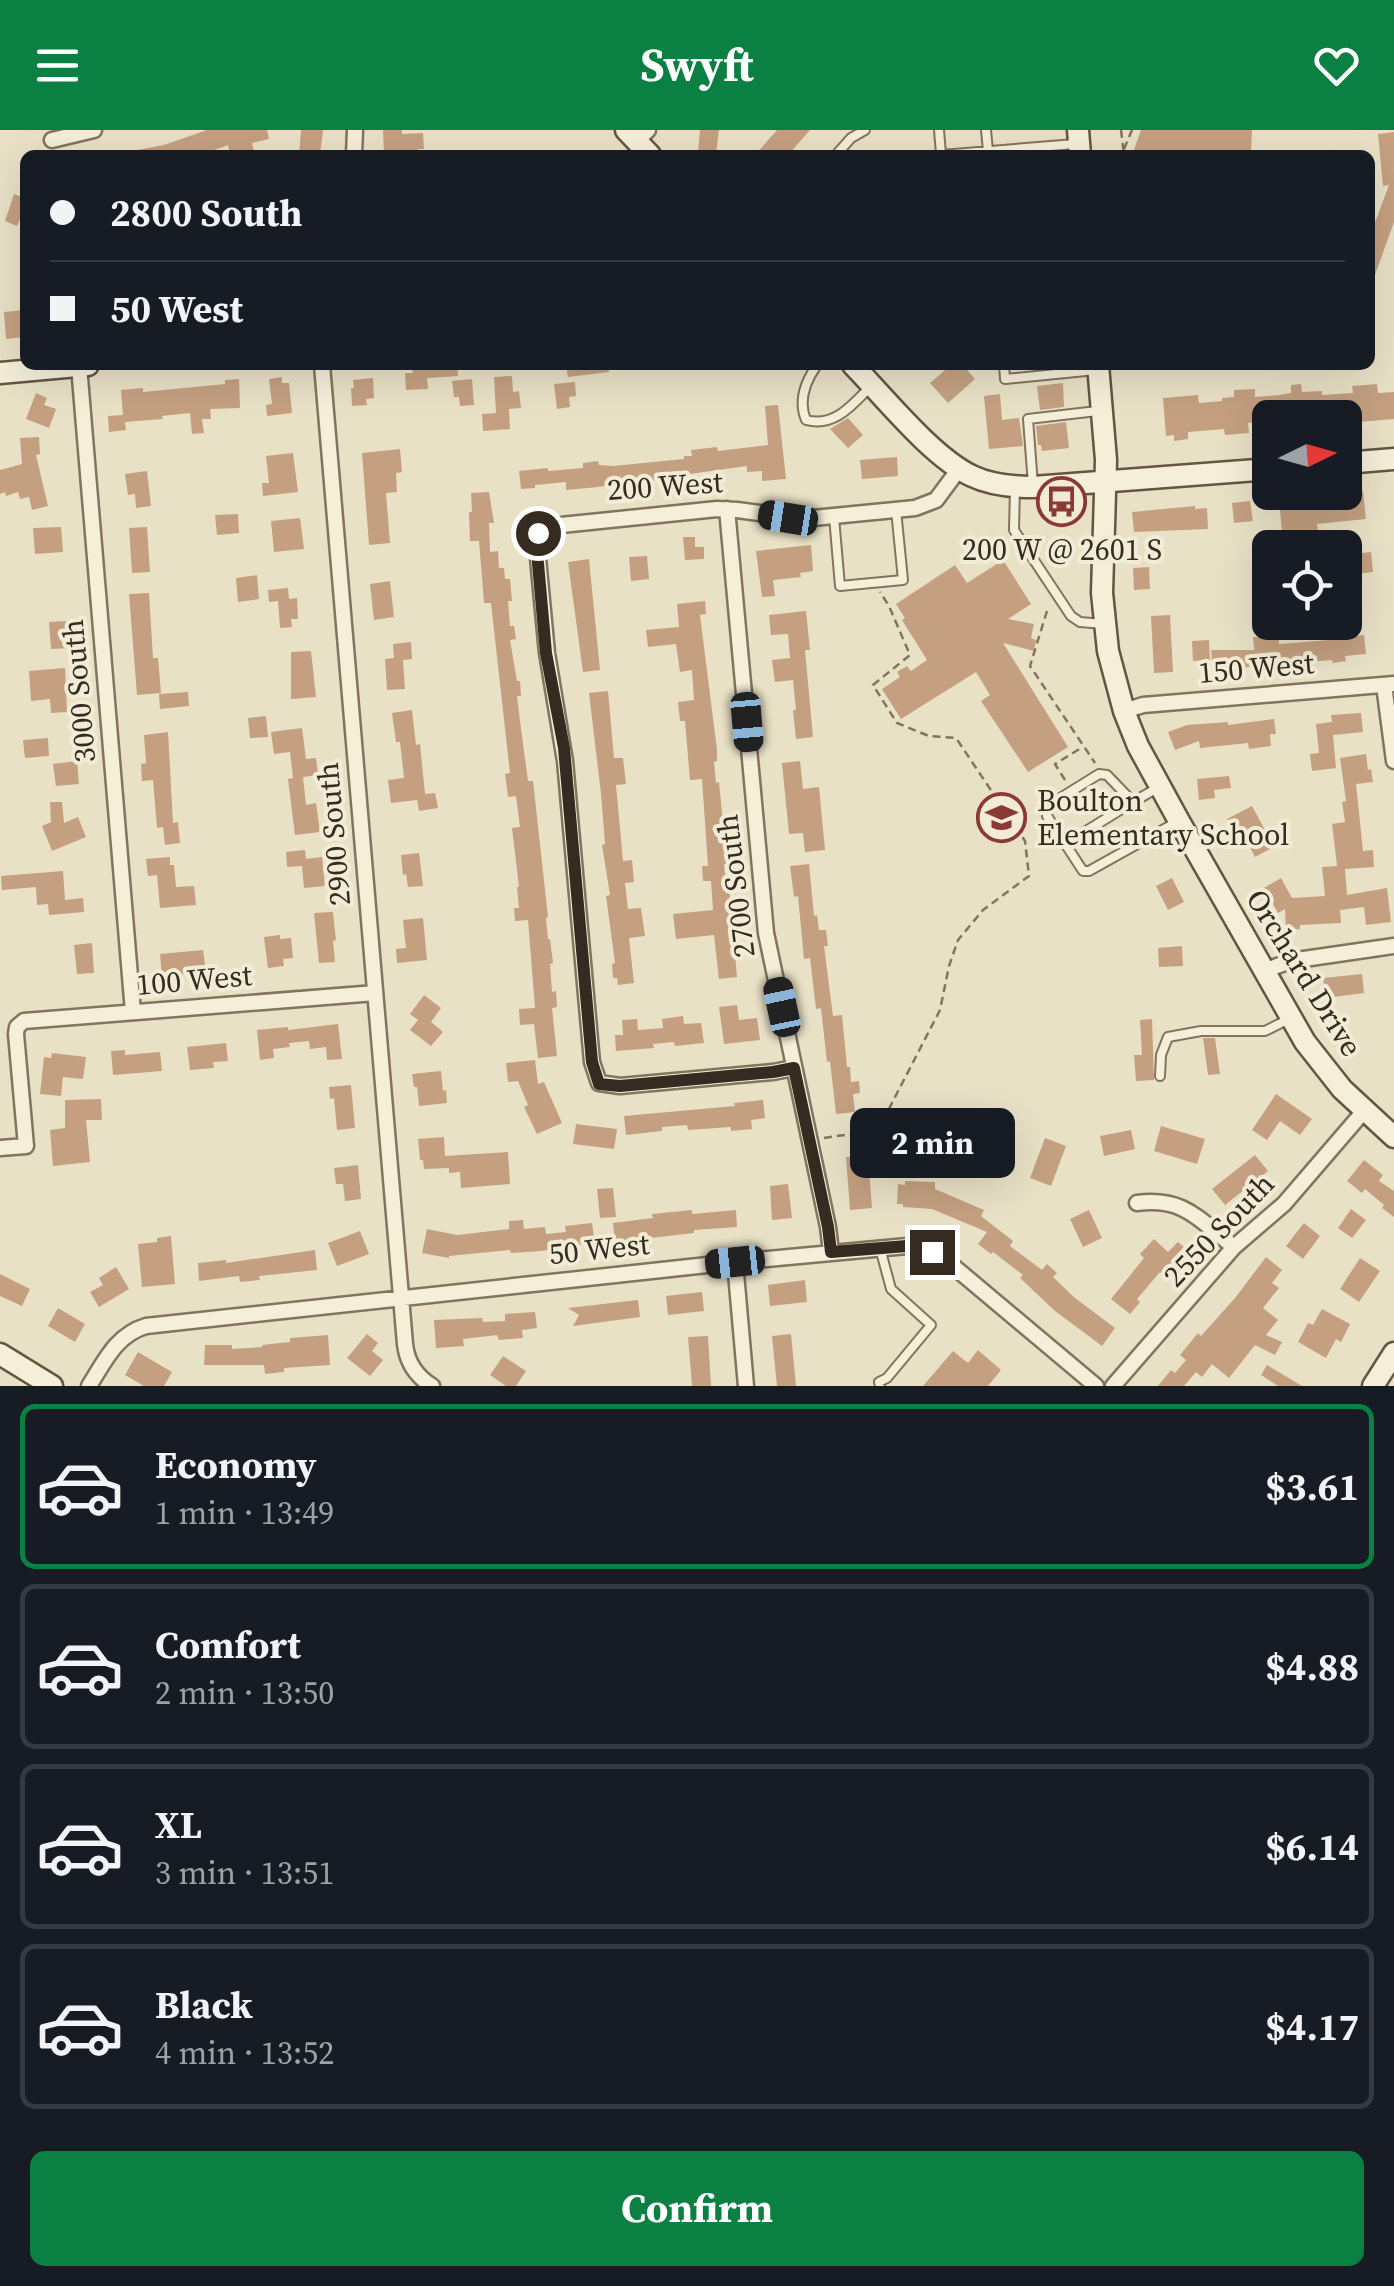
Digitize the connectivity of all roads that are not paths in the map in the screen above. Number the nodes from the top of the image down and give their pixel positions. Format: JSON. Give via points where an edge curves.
{"nodes":[{"id":1,"x":94,"y":130,"type":"edge"},
{"id":2,"x":865,"y":130,"type":"edge"},
{"id":3,"x":986,"y":130,"type":"edge"},
{"id":4,"x":52,"y":140,"type":"dead end"},
{"id":5,"x":1079,"y":143,"type":"edge"},
{"id":6,"x":840,"y":150,"type":"edge"},
{"id":7,"x":988,"y":150,"type":"joint"},
{"id":8,"x":26,"y":370,"type":"edge"},
{"id":9,"x":78,"y":370,"type":"edge"},
{"id":10,"x":322,"y":370,"type":"edge"},
{"id":11,"x":814,"y":370,"type":"edge"},
{"id":12,"x":858,"y":370,"type":"edge"},
{"id":13,"x":1004,"y":370,"type":"edge"},
{"id":14,"x":1081,"y":370,"type":"edge"},
{"id":15,"x":1098,"y":370,"type":"edge"},
{"id":16,"x":0,"y":372,"type":"edge"},
{"id":17,"x":872,"y":385,"type":"junction"},
{"id":18,"x":1102,"y":410,"type":"junction"},
{"id":19,"x":1394,"y":458,"type":"edge"},
{"id":20,"x":1362,"y":461,"type":"edge"},
{"id":21,"x":958,"y":468,"type":"junction"},
{"id":22,"x":1252,"y":470,"type":"edge"},
{"id":23,"x":1106,"y":482,"type":"junction"},
{"id":24,"x":1024,"y":487,"type":"junction"},
{"id":25,"x":727,"y":509,"type":"junction"},
{"id":26,"x":896,"y":510,"type":"junction"},
{"id":27,"x":834,"y":516,"type":"junction"},
{"id":28,"x":1104,"y":624,"type":"junction"},
{"id":29,"x":1389,"y":684,"type":"edge"},
{"id":30,"x":1124,"y":712,"type":"junction"},
{"id":31,"x":1394,"y":761,"type":"edge"},
{"id":32,"x":1160,"y":786,"type":"junction"},
{"id":33,"x":1133,"y":802,"type":"junction"},
{"id":34,"x":1179,"y":821,"type":"junction"},
{"id":35,"x":1065,"y":844,"type":"junction"},
{"id":36,"x":1394,"y":946,"type":"edge"},
{"id":37,"x":1264,"y":971,"type":"junction"},
{"id":38,"x":375,"y":993,"type":"junction"},
{"id":39,"x":133,"y":1012,"type":"junction"},
{"id":40,"x":1291,"y":1018,"type":"junction"},
{"id":41,"x":794,"y":1068,"type":"junction"},
{"id":42,"x":1160,"y":1076,"type":"dead end"},
{"id":43,"x":1364,"y":1111,"type":"junction"},
{"id":44,"x":1394,"y":1137,"type":"edge"},
{"id":45,"x":0,"y":1148,"type":"edge"},
{"id":46,"x":1137,"y":1203,"type":"dead end"},
{"id":47,"x":1234,"y":1247,"type":"junction"},
{"id":48,"x":880,"y":1248,"type":"junction"},
{"id":49,"x":831,"y":1252,"type":"junction"},
{"id":50,"x":735,"y":1262,"type":"junction"},
{"id":51,"x":401,"y":1298,"type":"junction"},
{"id":52,"x":1394,"y":1353,"type":"edge"},
{"id":53,"x":0,"y":1354,"type":"edge"},
{"id":54,"x":52,"y":1386,"type":"edge"},
{"id":55,"x":89,"y":1386,"type":"edge"},
{"id":56,"x":432,"y":1386,"type":"edge"},
{"id":57,"x":746,"y":1386,"type":"edge"},
{"id":58,"x":880,"y":1386,"type":"edge"},
{"id":59,"x":1096,"y":1386,"type":"edge"},
{"id":60,"x":1113,"y":1386,"type":"edge"},
{"id":61,"x":1374,"y":1386,"type":"edge"}],
"edges":[{"from":1,"to":4,"type":"street"},
{"from":2,"to":6,"type":"lane"},
{"from":3,"to":7,"type":"lane"},
{"from":5,"to":7,"type":"lane"},
{"from":8,"to":16,"type":"main road"},
{"from":9,"to":39,"type":"street","name":"3000 South"},
{"from":10,"to":38,"type":"street","name":"2900 South"},
{"from":11,"to":17,"type":"lane","via":[[802,398],[806,420],[813,422],[841,415]]},
{"from":12,"to":17,"type":"main road"},
{"from":13,"to":14,"type":"lane","via":[[1005,379]]},
{"from":15,"to":18,"type":"main road","name":"Orchard Drive"},
{"from":17,"to":21,"type":"main road"},
{"from":18,"to":23,"type":"main road","name":"Orchard Drive"},
{"from":18,"to":24,"type":"lane","via":[[1028,419]]},
{"from":19,"to":20,"type":"main road"},
{"from":21,"to":24,"type":"main road","via":[[985,481]]},
{"from":21,"to":26,"type":"street","name":"200 West","via":[[936,500]]},
{"from":22,"to":23,"type":"main road"},
{"from":23,"to":24,"type":"main road"},
{"from":23,"to":28,"type":"main road","name":"Orchard Drive"},
{"from":24,"to":28,"type":"lane","via":[[1014,530],[1071,616]]},
{"from":25,"to":27,"type":"street","name":"200 West","via":[[796,519]]},
{"from":25,"to":41,"type":"street","name":"2700 South","via":[[766,933]]},
{"from":25,"to":41,"type":"street","name":"200 West","via":[[562,525],[538,533],[536,541],[546,653],[562,733],[592,1062],[599,1084],[620,1086]]},
{"from":26,"to":27,"type":"street","name":"200 West"},
{"from":26,"to":27,"type":"lane","via":[[903,580],[879,583],[840,586]]},
{"from":28,"to":30,"type":"main road","name":"Orchard Drive"},
{"from":29,"to":30,"type":"street","name":"150 West"},
{"from":29,"to":31,"type":"street"},
{"from":30,"to":32,"type":"main road","name":"Orchard Drive"},
{"from":32,"to":33,"type":"lane"},
{"from":32,"to":34,"type":"main road","name":"Orchard Drive"},
{"from":33,"to":35,"type":"lane"},
{"from":33,"to":35,"type":"lane","via":[[1098,774],[1050,805],[1047,816]]},
{"from":34,"to":35,"type":"lane","via":[[1089,871]]},
{"from":34,"to":37,"type":"main road","name":"Orchard Drive"},
{"from":36,"to":37,"type":"street","via":[[1290,960]]},
{"from":37,"to":40,"type":"main road","name":"Orchard Drive"},
{"from":38,"to":39,"type":"street","name":"100 West"},
{"from":38,"to":51,"type":"street","name":"2900 South"},
{"from":39,"to":45,"type":"street","name":"100 West","via":[[18,1024],[26,1146]]},
{"from":40,"to":42,"type":"lane","via":[[1264,1032],[1168,1037]]},
{"from":40,"to":43,"type":"main road","name":"Orchard Drive"},
{"from":41,"to":49,"type":"street","name":"2700 South"},
{"from":43,"to":44,"type":"main road","name":"Orchard Drive"},
{"from":43,"to":47,"type":"street","name":"2550 South","via":[[1284,1204]]},
{"from":46,"to":47,"type":"street","via":[[1178,1205]]},
{"from":47,"to":60,"type":"street","name":"2550 South"},
{"from":48,"to":49,"type":"street","name":"50 West"},
{"from":48,"to":58,"type":"lane","via":[[891,1289],[931,1325]]},
{"from":48,"to":59,"type":"street","name":"50 West","via":[[940,1256]]},
{"from":49,"to":50,"type":"street","name":"50 West"},
{"from":50,"to":51,"type":"street","name":"50 West"},
{"from":50,"to":57,"type":"street"},
{"from":51,"to":55,"type":"street","name":"50 West","via":[[139,1328],[115,1345]]},
{"from":51,"to":56,"type":"street","name":"2900 South","via":[[409,1360]]},
{"from":52,"to":61,"type":"main road"},
{"from":53,"to":54,"type":"main road"}]}
